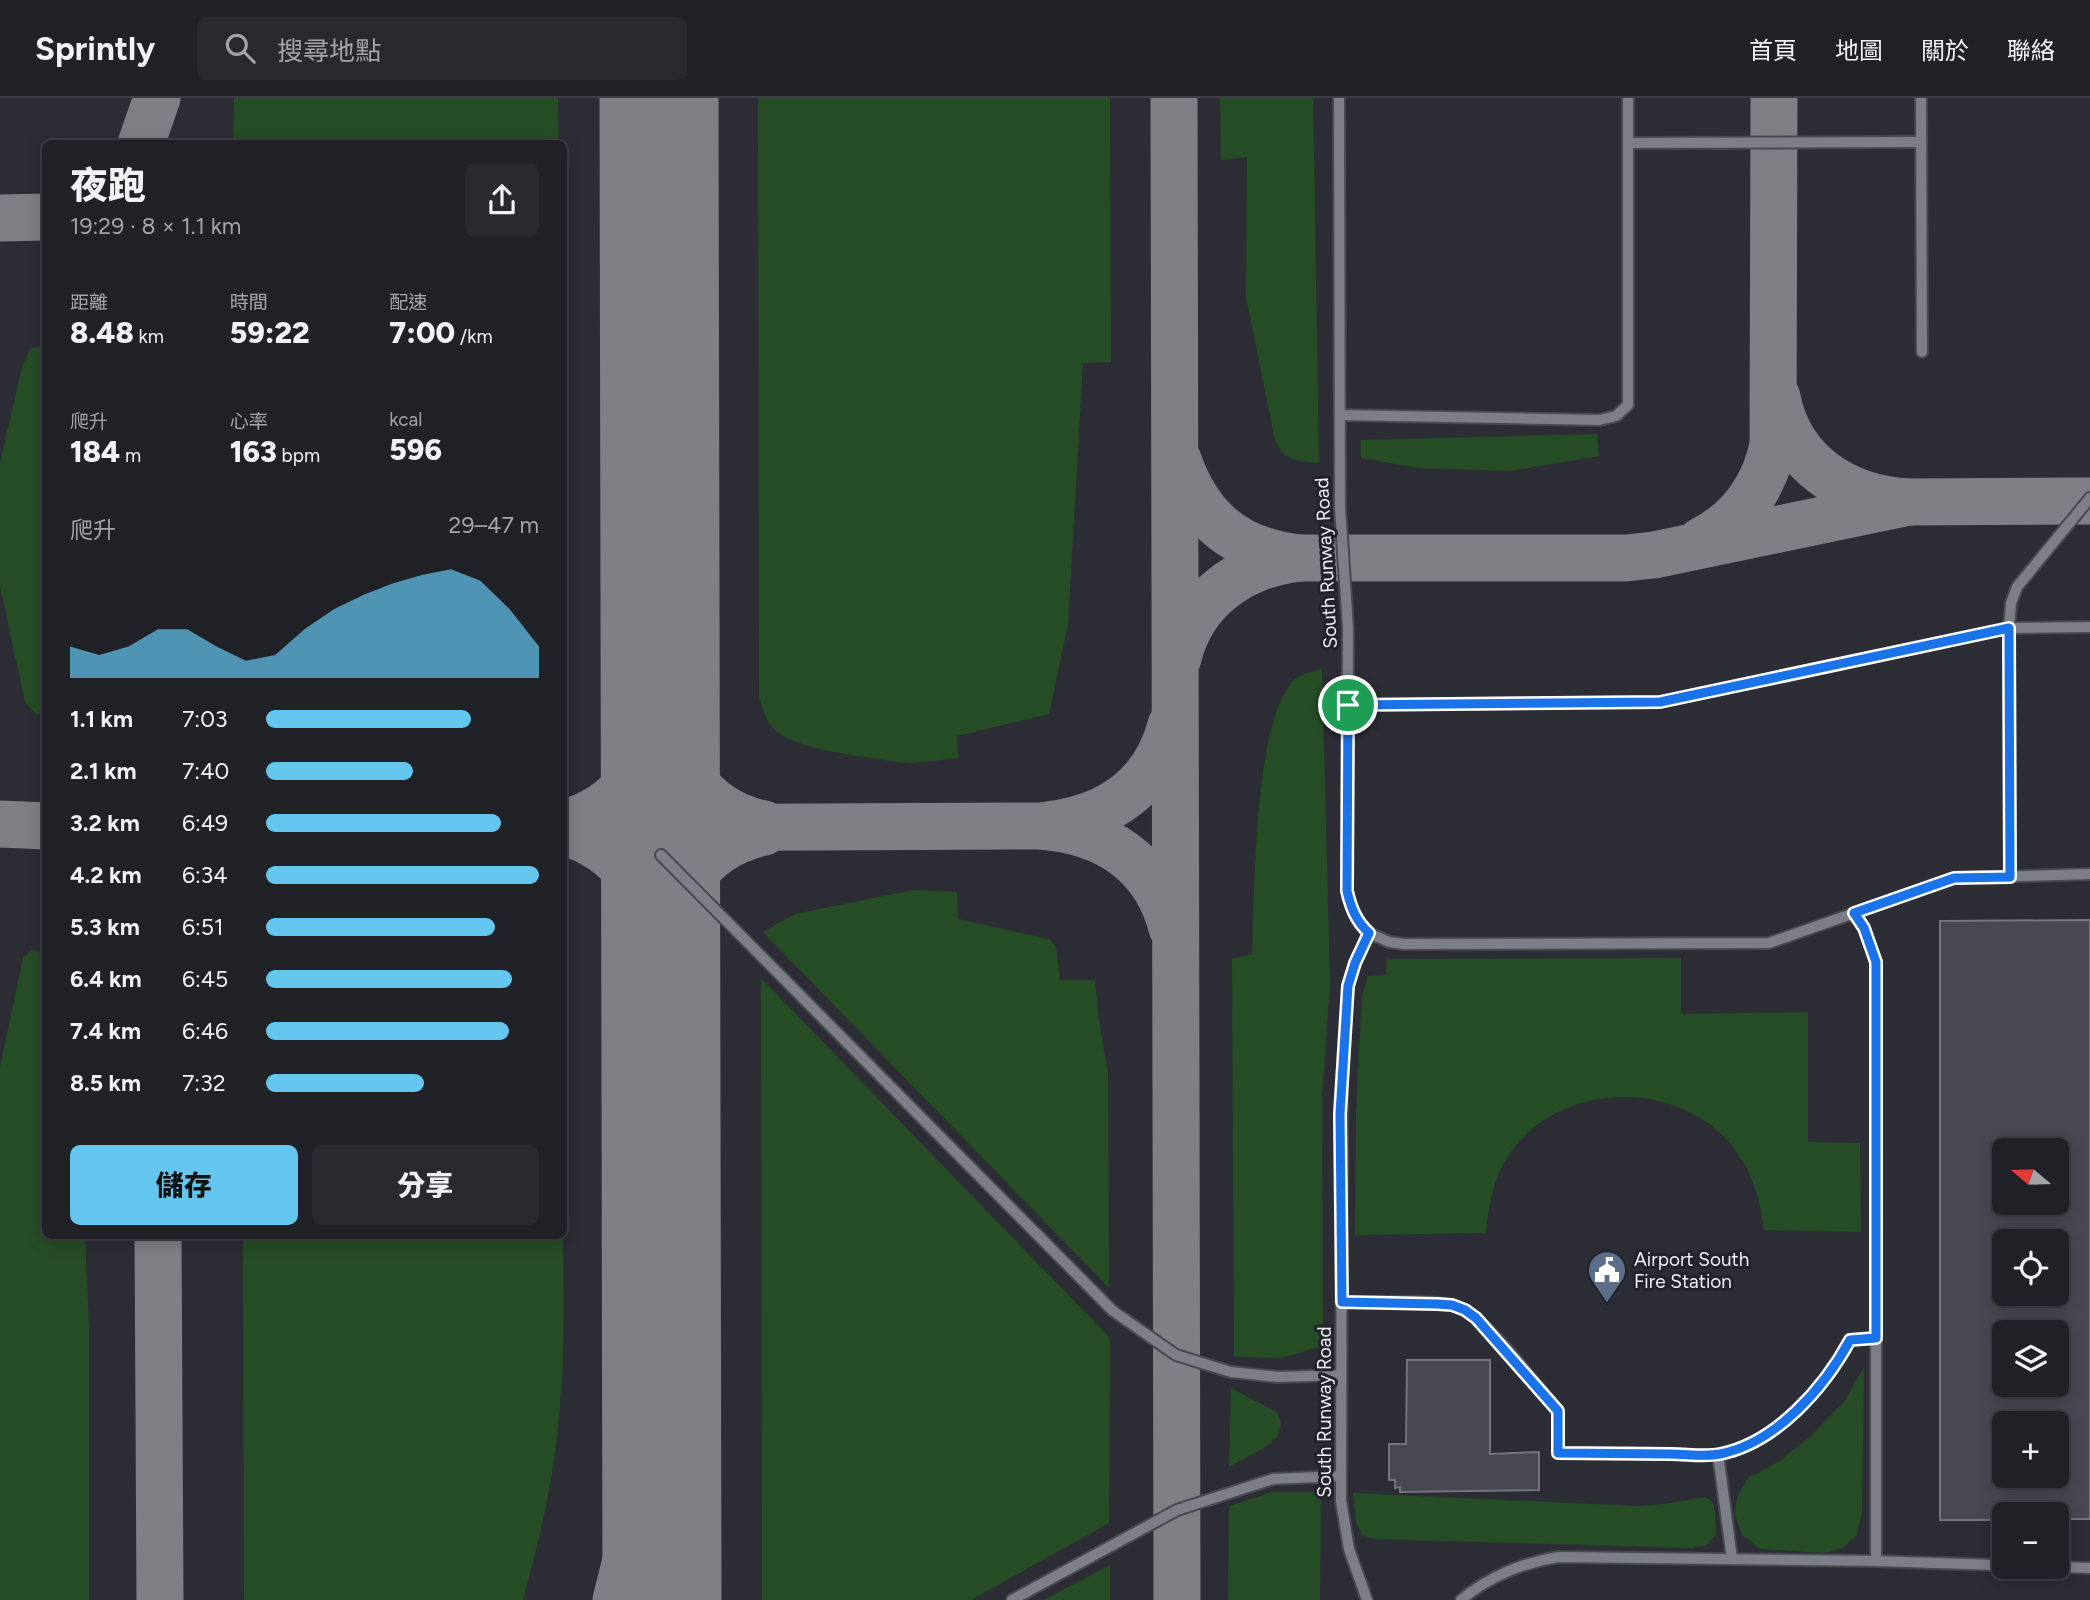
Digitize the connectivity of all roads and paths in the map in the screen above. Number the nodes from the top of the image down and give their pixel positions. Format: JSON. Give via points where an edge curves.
{"nodes":[{"id":1,"x":1339,"y":98,"type":"edge"},
{"id":2,"x":1628,"y":98,"type":"edge"},
{"id":3,"x":1921,"y":98,"type":"edge"},
{"id":4,"x":1921,"y":142,"type":"junction"},
{"id":5,"x":1628,"y":143,"type":"junction"},
{"id":6,"x":1922,"y":352,"type":"dead end"},
{"id":7,"x":1340,"y":415,"type":"junction"},
{"id":8,"x":2090,"y":498,"type":"edge"},
{"id":9,"x":2090,"y":627,"type":"edge"},
{"id":10,"x":2009,"y":628,"type":"junction"},
{"id":11,"x":1348,"y":705,"type":"junction"},
{"id":12,"x":661,"y":855,"type":"dead end"},
{"id":13,"x":2090,"y":874,"type":"edge"},
{"id":14,"x":2010,"y":877,"type":"junction"},
{"id":15,"x":1854,"y":913,"type":"junction"},
{"id":16,"x":1369,"y":933,"type":"junction"},
{"id":17,"x":1342,"y":1302,"type":"junction"},
{"id":18,"x":1876,"y":1338,"type":"junction"},
{"id":19,"x":1341,"y":1375,"type":"junction"},
{"id":20,"x":1718,"y":1454,"type":"junction"},
{"id":21,"x":1341,"y":1476,"type":"junction"},
{"id":22,"x":1732,"y":1559,"type":"junction"},
{"id":23,"x":1876,"y":1562,"type":"junction"},
{"id":24,"x":2090,"y":1568,"type":"edge"},
{"id":25,"x":1012,"y":1600,"type":"edge"},
{"id":26,"x":1367,"y":1600,"type":"edge"},
{"id":27,"x":1461,"y":1600,"type":"edge"}],
"edges":[{"from":1,"to":7,"type":"lane","name":"South Runway Road"},
{"from":2,"to":5,"type":"lane"},
{"from":3,"to":4,"type":"lane"},
{"from":4,"to":5,"type":"lane"},
{"from":4,"to":6,"type":"lane"},
{"from":5,"to":7,"type":"lane","via":[[1628,405],[1616,416],[1599,420]]},
{"from":7,"to":11,"type":"lane","name":"South Runway Road"},
{"from":8,"to":10,"type":"lane","via":[[2017,587]]},
{"from":9,"to":10,"type":"lane"},
{"from":10,"to":11,"type":"lane","via":[[1660,702]]},
{"from":10,"to":14,"type":"lane"},
{"from":11,"to":16,"type":"lane","name":"South Runway Road","via":[[1347,891],[1354,914]]},
{"from":12,"to":19,"type":"lane","via":[[1113,1311],[1176,1355],[1231,1372],[1278,1377]]},
{"from":13,"to":14,"type":"lane"},
{"from":14,"to":15,"type":"lane","via":[[1954,878]]},
{"from":15,"to":16,"type":"lane","via":[[1769,943],[1404,944],[1389,943]]},
{"from":15,"to":18,"type":"lane","via":[[1876,962]]},
{"from":16,"to":17,"type":"lane","name":"South Runway Road","via":[[1348,986],[1340,1114]]},
{"from":17,"to":19,"type":"lane","name":"South Runway Road"},
{"from":17,"to":20,"type":"lane","via":[[1437,1304],[1465,1310],[1558,1411],[1558,1453]]},
{"from":18,"to":20,"type":"lane","via":[[1850,1340],[1819,1386],[1794,1412],[1766,1435]]},
{"from":18,"to":23,"type":"lane"},
{"from":19,"to":21,"type":"lane","name":"South Runway Road"},
{"from":20,"to":22,"type":"lane"},
{"from":21,"to":25,"type":"lane","via":[[1273,1479],[1177,1510]]},
{"from":21,"to":26,"type":"lane","name":"South Runway Road","via":[[1343,1524]]},
{"from":22,"to":23,"type":"lane"},
{"from":22,"to":27,"type":"lane","via":[[1559,1556],[1535,1560],[1478,1586]]},
{"from":23,"to":24,"type":"lane"}]}
